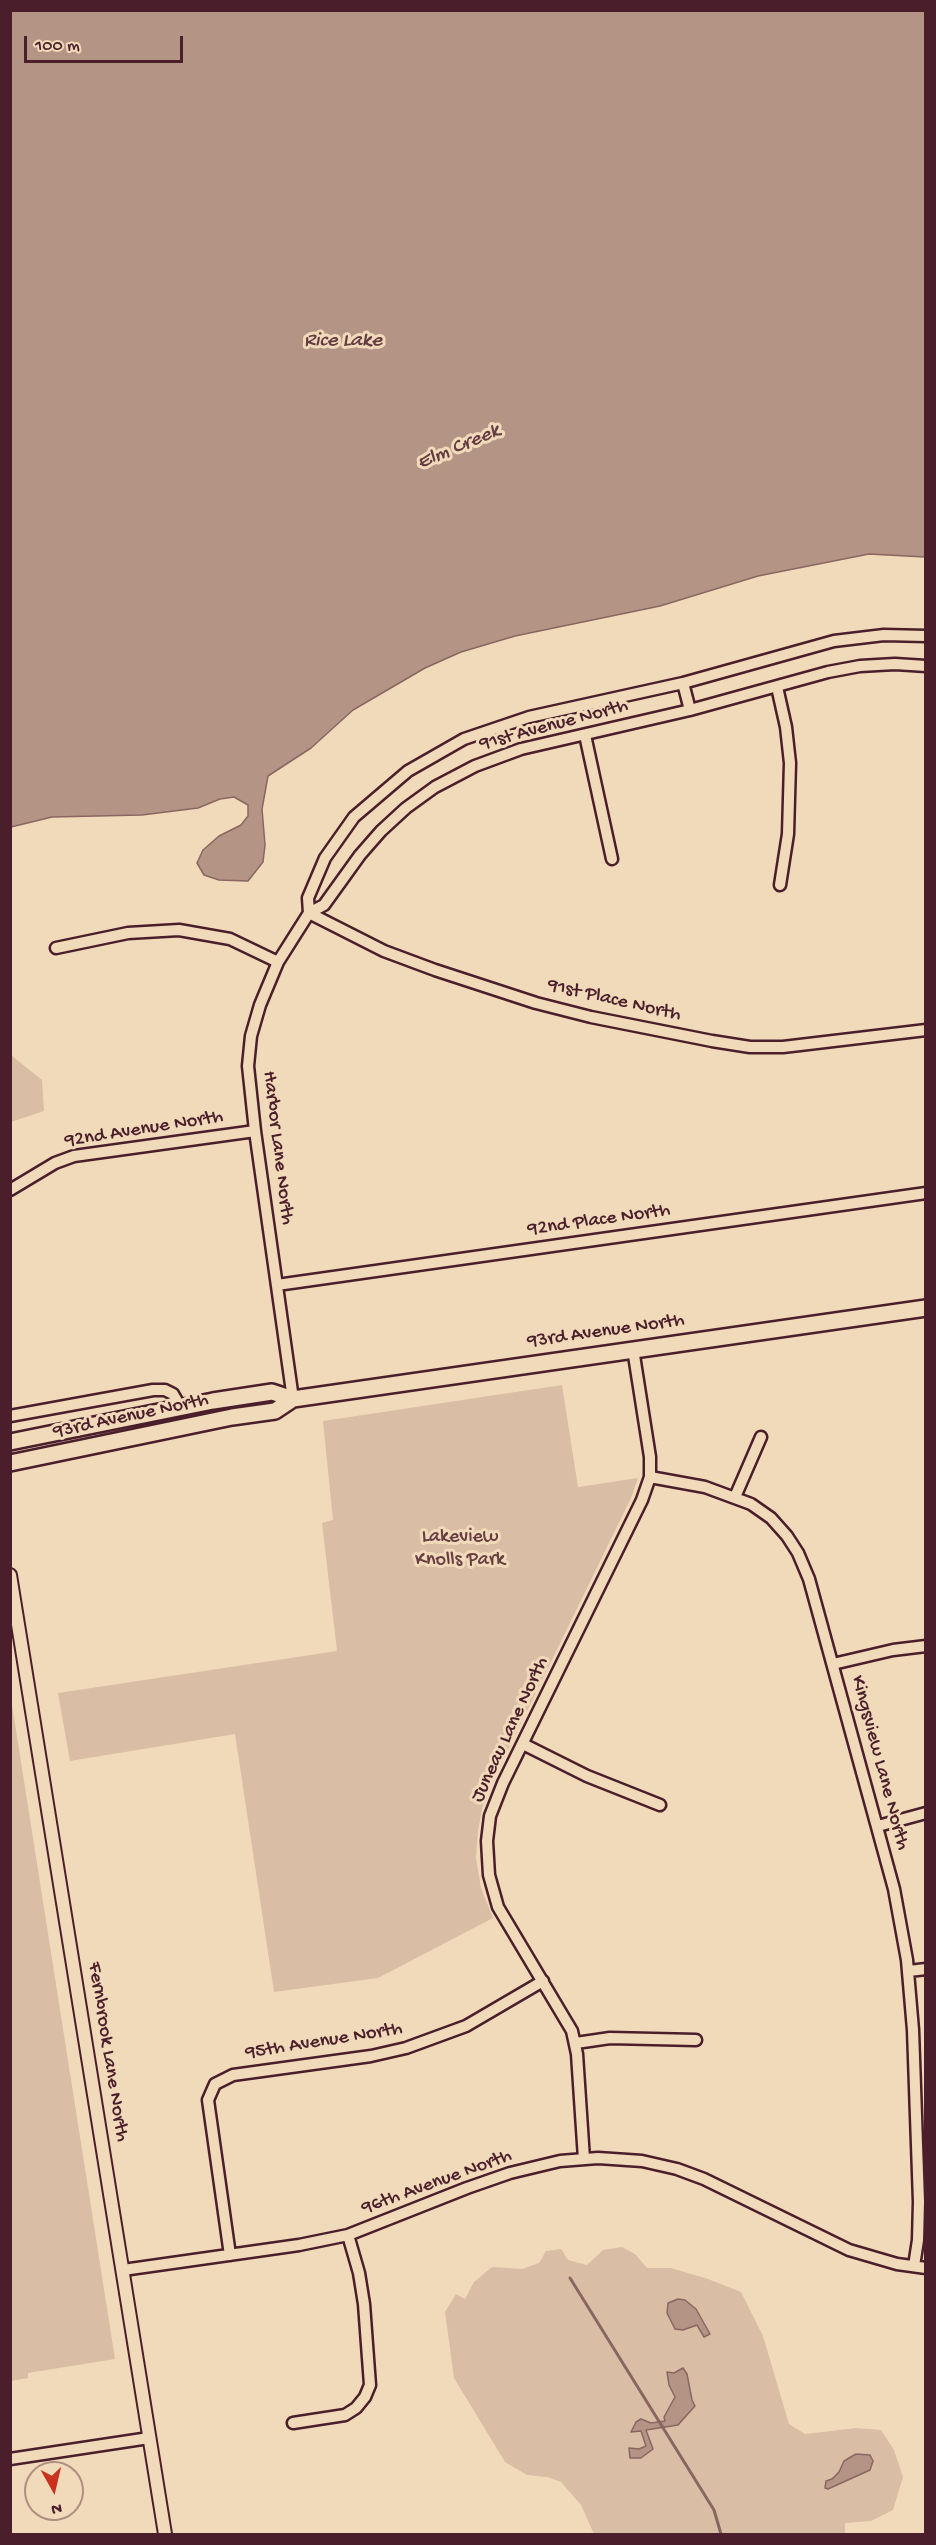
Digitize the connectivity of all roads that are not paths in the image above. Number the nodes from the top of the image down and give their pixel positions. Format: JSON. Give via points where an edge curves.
{"nodes":[{"id":1,"x":926,"y":636,"type":"edge"},
{"id":2,"x":926,"y":666,"type":"edge"},
{"id":3,"x":683,"y":683,"type":"junction"},
{"id":4,"x":777,"y":687,"type":"junction"},
{"id":5,"x":690,"y":710,"type":"junction"},
{"id":6,"x":585,"y":735,"type":"junction"},
{"id":7,"x":612,"y":859,"type":"dead end"},
{"id":8,"x":780,"y":885,"type":"dead end"},
{"id":9,"x":309,"y":914,"type":"junction"},
{"id":10,"x":56,"y":948,"type":"dead end"},
{"id":11,"x":278,"y":962,"type":"junction"},
{"id":12,"x":926,"y":1030,"type":"edge"},
{"id":13,"x":255,"y":1131,"type":"junction"},
{"id":14,"x":10,"y":1190,"type":"edge"},
{"id":15,"x":926,"y":1193,"type":"edge"},
{"id":16,"x":277,"y":1285,"type":"junction"},
{"id":17,"x":926,"y":1308,"type":"edge"},
{"id":18,"x":633,"y":1349,"type":"junction"},
{"id":19,"x":294,"y":1400,"type":"junction"},
{"id":20,"x":181,"y":1408,"type":"junction"},
{"id":21,"x":10,"y":1416,"type":"edge"},
{"id":22,"x":761,"y":1437,"type":"dead end"},
{"id":23,"x":10,"y":1442,"type":"edge"},
{"id":24,"x":10,"y":1462,"type":"edge"},
{"id":25,"x":650,"y":1478,"type":"junction"},
{"id":26,"x":735,"y":1497,"type":"junction"},
{"id":27,"x":10,"y":1575,"type":"edge"},
{"id":28,"x":926,"y":1646,"type":"edge"},
{"id":29,"x":833,"y":1664,"type":"junction"},
{"id":30,"x":523,"y":1744,"type":"junction"},
{"id":31,"x":660,"y":1805,"type":"dead end"},
{"id":32,"x":926,"y":1813,"type":"edge"},
{"id":33,"x":878,"y":1826,"type":"junction"},
{"id":34,"x":926,"y":1969,"type":"edge"},
{"id":35,"x":909,"y":1971,"type":"junction"},
{"id":36,"x":543,"y":1981,"type":"junction"},
{"id":37,"x":696,"y":2040,"type":"dead end"},
{"id":38,"x":576,"y":2043,"type":"junction"},
{"id":39,"x":920,"y":2116,"type":"edge"},
{"id":40,"x":584,"y":2159,"type":"junction"},
{"id":41,"x":348,"y":2235,"type":"junction"},
{"id":42,"x":230,"y":2255,"type":"junction"},
{"id":43,"x":920,"y":2267,"type":"edge"},
{"id":44,"x":123,"y":2270,"type":"junction"},
{"id":45,"x":293,"y":2423,"type":"dead end"},
{"id":46,"x":149,"y":2438,"type":"junction"},
{"id":47,"x":10,"y":2459,"type":"edge"},
{"id":48,"x":165,"y":2535,"type":"edge"}],
"edges":[{"from":1,"to":3,"type":"street","name":"91st Avenue North","via":[[884,635],[834,641]]},
{"from":2,"to":4,"type":"street","name":"91st Avenue North","via":[[860,666]]},
{"from":3,"to":5,"type":"street"},
{"from":3,"to":9,"type":"street","name":"91st Avenue North","via":[[513,722],[464,739],[426,759],[354,817],[335,842],[308,898]]},
{"from":4,"to":5,"type":"street","name":"91st Avenue North"},
{"from":4,"to":8,"type":"street","via":[[790,762],[788,834]]},
{"from":5,"to":6,"type":"street","name":"91st Avenue North"},
{"from":6,"to":7,"type":"street"},
{"from":6,"to":9,"type":"street","name":"91st Avenue North","via":[[506,754],[435,787],[381,831],[324,905]]},
{"from":9,"to":11,"type":"street","name":"Harbor Lane North"},
{"from":9,"to":12,"type":"street","name":"91st Place North","via":[[384,951],[536,1003],[711,1041],[783,1047]]},
{"from":10,"to":11,"type":"street","via":[[128,933],[179,930],[230,939]]},
{"from":11,"to":13,"type":"street","name":"Harbor Lane North","via":[[260,1005],[249,1051]]},
{"from":13,"to":14,"type":"street","name":"92nd Avenue North","via":[[74,1156]]},
{"from":13,"to":16,"type":"street","name":"Harbor Lane North"},
{"from":15,"to":16,"type":"street","name":"92nd Place North"},
{"from":16,"to":19,"type":"street","name":"Harbor Lane North"},
{"from":17,"to":18,"type":"main road","name":"93rd Avenue North"},
{"from":18,"to":19,"type":"main road","name":"93rd Avenue North"},
{"from":18,"to":25,"type":"street","name":"Juneau Lane North"},
{"from":19,"to":20,"type":"main road","name":"93rd Avenue North","via":[[272,1392]]},
{"from":19,"to":24,"type":"main road","name":"93rd Avenue North","via":[[275,1411]]},
{"from":20,"to":21,"type":"street","via":[[173,1394],[153,1390]]},
{"from":20,"to":23,"type":"main road","name":"93rd Avenue North"},
{"from":22,"to":26,"type":"street"},
{"from":25,"to":26,"type":"street","name":"Kingsview Lane North","via":[[705,1487]]},
{"from":25,"to":30,"type":"street","name":"Juneau Lane North"},
{"from":26,"to":29,"type":"street","name":"Kingsview Lane North","via":[[771,1518],[798,1553]]},
{"from":27,"to":44,"type":"street","name":"Fernbrook Lane North"},
{"from":28,"to":29,"type":"street"},
{"from":29,"to":33,"type":"street","name":"Kingsview Lane North"},
{"from":30,"to":31,"type":"street","via":[[587,1776]]},
{"from":30,"to":36,"type":"street","name":"Juneau Lane North","via":[[494,1805],[487,1841],[488,1864],[498,1907]]},
{"from":32,"to":33,"type":"street"},
{"from":33,"to":35,"type":"street","name":"Kingsview Lane North"},
{"from":34,"to":35,"type":"street"},
{"from":35,"to":39,"type":"street","name":"Kingsview Lane North"},
{"from":36,"to":38,"type":"street","name":"Juneau Lane North"},
{"from":36,"to":42,"type":"street","name":"95th Avenue North","via":[[434,2040],[371,2056],[233,2075],[215,2084],[208,2100]]},
{"from":37,"to":38,"type":"street","via":[[621,2037]]},
{"from":38,"to":40,"type":"street","name":"Juneau Lane North"},
{"from":39,"to":43,"type":"street","name":"Kingsview Lane North"},
{"from":40,"to":41,"type":"street","name":"96th Avenue North","via":[[510,2173]]},
{"from":40,"to":43,"type":"street","name":"96th Avenue North","via":[[619,2158],[677,2169],[849,2250]]},
{"from":41,"to":42,"type":"street","name":"96th Avenue North"},
{"from":41,"to":45,"type":"street","via":[[364,2304],[370,2385],[356,2408],[345,2415]]},
{"from":42,"to":44,"type":"street","name":"96th Avenue North"},
{"from":44,"to":46,"type":"street","name":"Fernbrook Lane North"},
{"from":46,"to":47,"type":"street"},
{"from":46,"to":48,"type":"street","name":"Fernbrook Lane North"}]}
